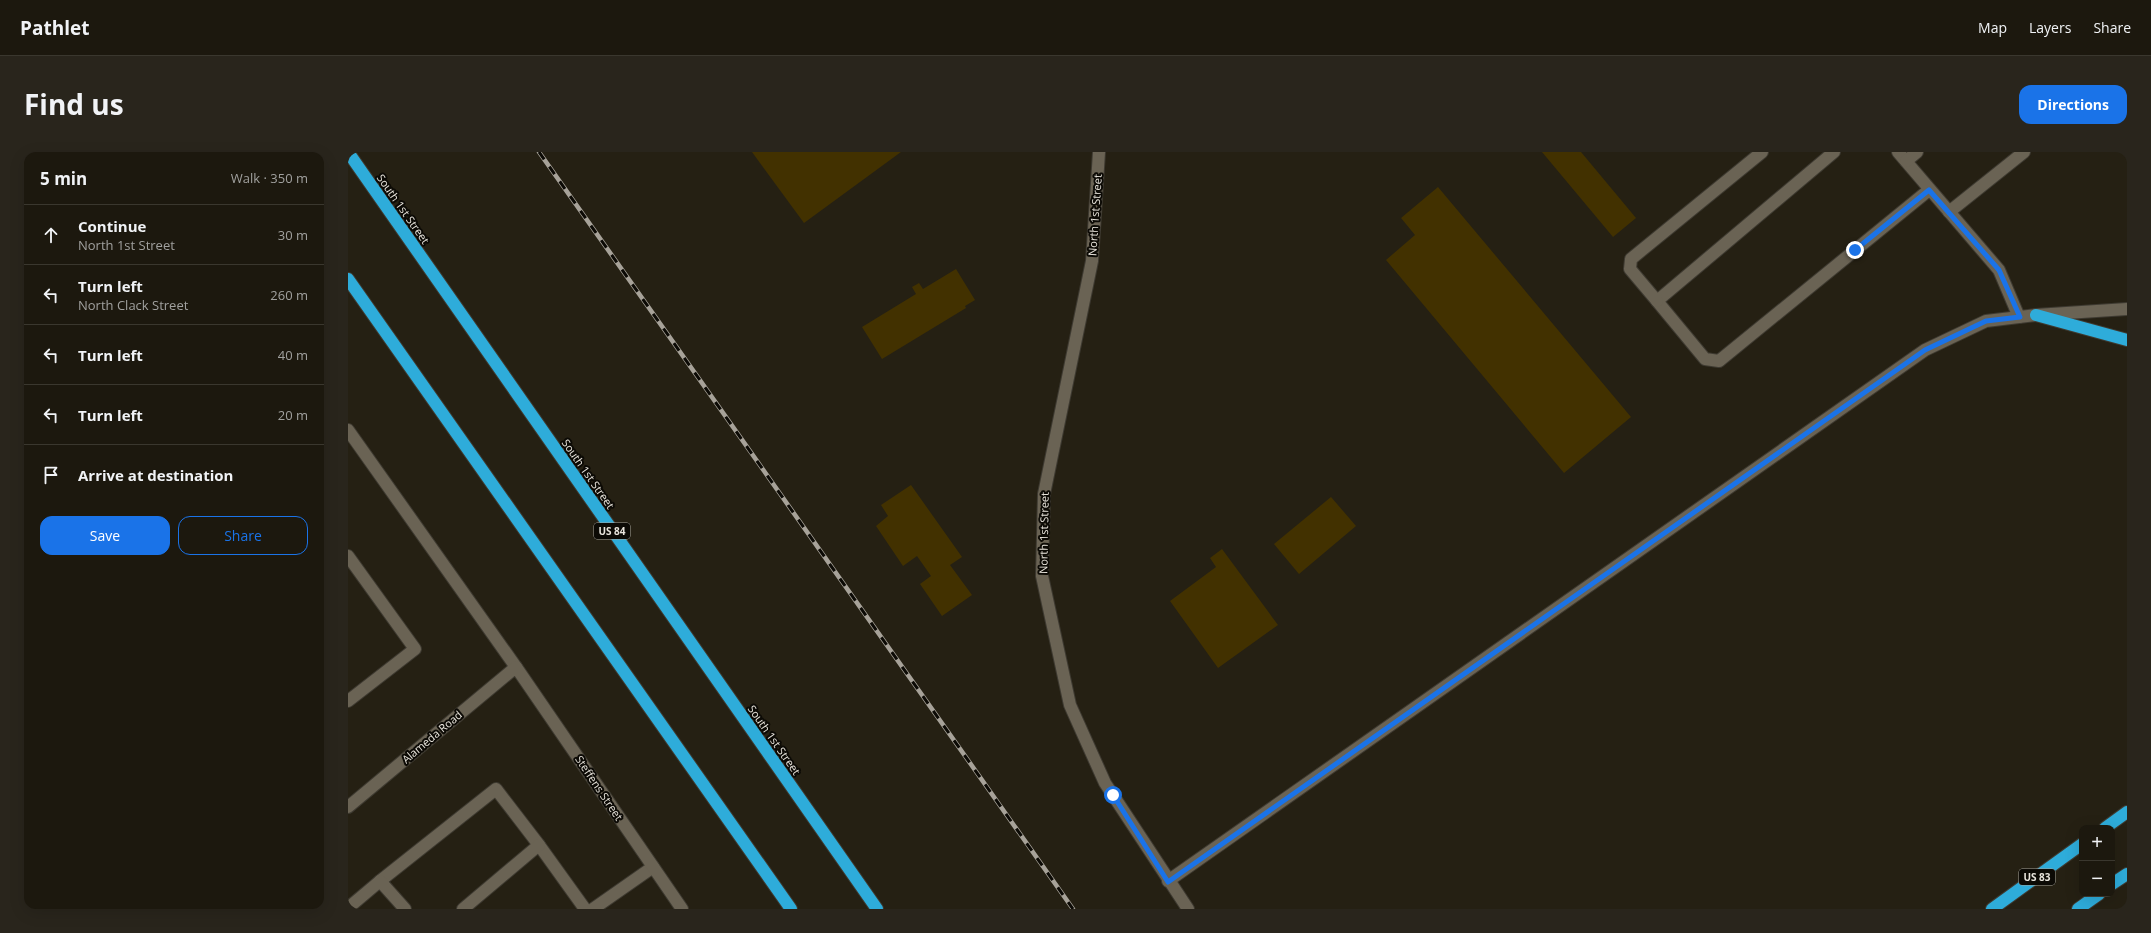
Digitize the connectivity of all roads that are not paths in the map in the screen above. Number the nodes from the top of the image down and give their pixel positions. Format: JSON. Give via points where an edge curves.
{"nodes":[{"id":1,"x":348,"y":152,"type":"edge"},
{"id":2,"x":1099,"y":152,"type":"edge"},
{"id":3,"x":1762,"y":152,"type":"edge"},
{"id":4,"x":1834,"y":152,"type":"edge"},
{"id":5,"x":1917,"y":152,"type":"edge"},
{"id":6,"x":2024,"y":152,"type":"edge"},
{"id":7,"x":1902,"y":157,"type":"edge"},
{"id":8,"x":1929,"y":190,"type":"junction"},
{"id":9,"x":1949,"y":212,"type":"junction"},
{"id":10,"x":348,"y":279,"type":"edge"},
{"id":11,"x":1657,"y":301,"type":"junction"},
{"id":12,"x":2127,"y":309,"type":"edge"},
{"id":13,"x":2036,"y":315,"type":"junction"},
{"id":14,"x":2020,"y":317,"type":"junction"},
{"id":15,"x":2127,"y":340,"type":"edge"},
{"id":16,"x":348,"y":430,"type":"edge"},
{"id":17,"x":348,"y":556,"type":"edge"},
{"id":18,"x":516,"y":667,"type":"junction"},
{"id":19,"x":348,"y":701,"type":"edge"},
{"id":20,"x":348,"y":807,"type":"edge"},
{"id":21,"x":2127,"y":812,"type":"edge"},
{"id":22,"x":2109,"y":825,"type":"edge"},
{"id":23,"x":539,"y":845,"type":"junction"},
{"id":24,"x":2079,"y":846,"type":"edge"},
{"id":25,"x":843,"y":862,"type":"junction"},
{"id":26,"x":652,"y":867,"type":"junction"},
{"id":27,"x":2127,"y":874,"type":"edge"},
{"id":28,"x":380,"y":881,"type":"junction"},
{"id":29,"x":1168,"y":882,"type":"junction"},
{"id":30,"x":2115,"y":882,"type":"edge"},
{"id":31,"x":2095,"y":897,"type":"edge"},
{"id":32,"x":348,"y":908,"type":"edge"},
{"id":33,"x":405,"y":909,"type":"edge"},
{"id":34,"x":463,"y":909,"type":"edge"},
{"id":35,"x":585,"y":909,"type":"edge"},
{"id":36,"x":592,"y":909,"type":"edge"},
{"id":37,"x":682,"y":909,"type":"edge"},
{"id":38,"x":790,"y":909,"type":"edge"},
{"id":39,"x":869,"y":909,"type":"edge"},
{"id":40,"x":876,"y":909,"type":"edge"},
{"id":41,"x":1188,"y":909,"type":"edge"},
{"id":42,"x":1992,"y":909,"type":"edge"},
{"id":43,"x":2078,"y":909,"type":"edge"}],
"edges":[{"from":1,"to":25,"type":"highway","name":"South 1st Street","number":"US 84"},
{"from":2,"to":29,"type":"street","name":"North 1st Street","via":[[1092,261],[1044,494],[1042,576],[1070,705],[1105,783]]},
{"from":3,"to":11,"type":"street","via":[[1631,259],[1630,269]]},
{"from":4,"to":11,"type":"street"},
{"from":5,"to":7,"type":"street"},
{"from":6,"to":9,"type":"street"},
{"from":7,"to":8,"type":"street"},
{"from":8,"to":9,"type":"street"},
{"from":8,"to":11,"type":"street","via":[[1719,361],[1705,359]]},
{"from":9,"to":14,"type":"street","via":[[1999,270]]},
{"from":10,"to":38,"type":"highway"},
{"from":12,"to":13,"type":"street"},
{"from":13,"to":14,"type":"street"},
{"from":13,"to":15,"type":"highway"},
{"from":14,"to":29,"type":"street","via":[[1986,321],[1925,350]]},
{"from":16,"to":18,"type":"street"},
{"from":17,"to":19,"type":"street","via":[[415,649]]},
{"from":18,"to":20,"type":"street","name":"Alameda Road"},
{"from":18,"to":26,"type":"street","name":"Steffens Street"},
{"from":21,"to":22,"type":"highway"},
{"from":23,"to":28,"type":"street","via":[[496,790]]},
{"from":23,"to":34,"type":"street"},
{"from":23,"to":35,"type":"street"},
{"from":24,"to":42,"type":"highway","number":"US 83"},
{"from":25,"to":39,"type":"highway"},
{"from":25,"to":40,"type":"highway","name":"South 1st Street","number":"US 84"},
{"from":26,"to":36,"type":"street"},
{"from":26,"to":37,"type":"street","name":"Steffens Street"},
{"from":27,"to":30,"type":"highway"},
{"from":28,"to":32,"type":"street"},
{"from":28,"to":33,"type":"street"},
{"from":29,"to":41,"type":"street","name":"North 1st Street"},
{"from":31,"to":43,"type":"highway"}]}
